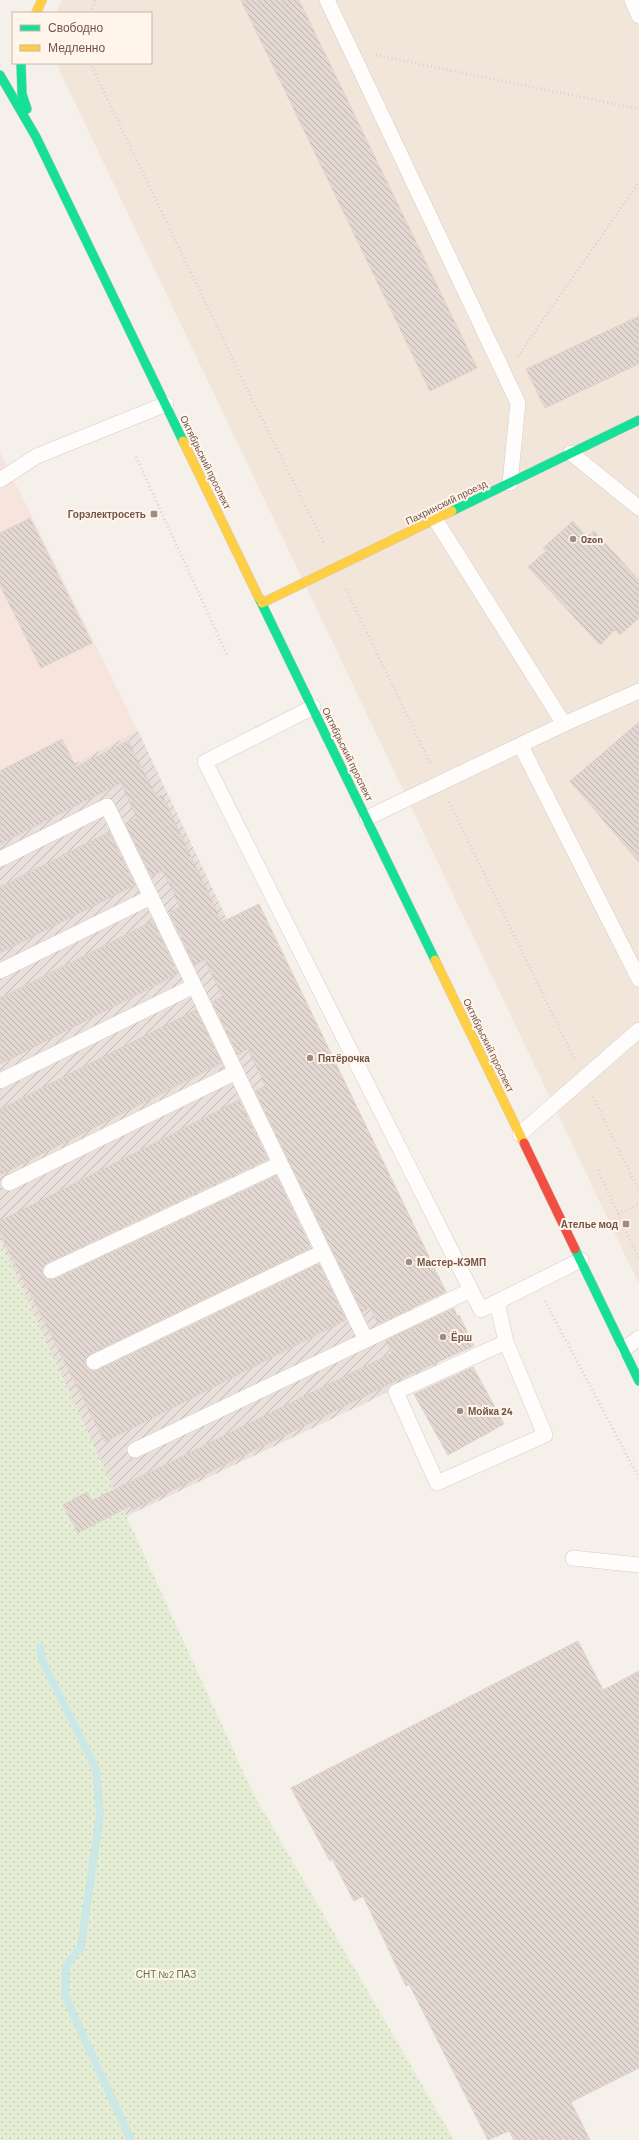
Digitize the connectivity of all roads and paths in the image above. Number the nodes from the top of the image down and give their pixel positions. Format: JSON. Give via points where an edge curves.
{"nodes":[{"id":1,"x":42,"y":0,"type":"edge"},
{"id":2,"x":95,"y":0,"type":"edge"},
{"id":3,"x":327,"y":0,"type":"edge"},
{"id":4,"x":632,"y":0,"type":"edge"},
{"id":5,"x":36,"y":12,"type":"edge"},
{"id":6,"x":91,"y":12,"type":"edge"},
{"id":7,"x":639,"y":16,"type":"edge"},
{"id":8,"x":350,"y":50,"type":"junction"},
{"id":9,"x":22,"y":64,"type":"edge"},
{"id":10,"x":90,"y":64,"type":"edge"},
{"id":11,"x":0,"y":75,"type":"edge"},
{"id":12,"x":639,"y":109,"type":"edge"},
{"id":13,"x":36,"y":137,"type":"junction"},
{"id":14,"x":639,"y":182,"type":"edge"},
{"id":15,"x":505,"y":375,"type":"junction"},
{"id":16,"x":166,"y":404,"type":"junction"},
{"id":17,"x":639,"y":420,"type":"edge"},
{"id":18,"x":571,"y":453,"type":"junction"},
{"id":19,"x":136,"y":457,"type":"dead end"},
{"id":20,"x":0,"y":480,"type":"edge"},
{"id":21,"x":510,"y":483,"type":"junction"},
{"id":22,"x":639,"y":508,"type":"edge"},
{"id":23,"x":436,"y":519,"type":"junction"},
{"id":24,"x":336,"y":568,"type":"junction"},
{"id":25,"x":262,"y":603,"type":"junction"},
{"id":26,"x":227,"y":655,"type":"dead end"},
{"id":27,"x":639,"y":691,"type":"edge"},
{"id":28,"x":313,"y":707,"type":"junction"},
{"id":29,"x":564,"y":724,"type":"junction"},
{"id":30,"x":521,"y":746,"type":"junction"},
{"id":31,"x":441,"y":784,"type":"junction"},
{"id":32,"x":367,"y":818,"type":"junction"},
{"id":33,"x":0,"y":859,"type":"edge"},
{"id":34,"x":151,"y":897,"type":"junction"},
{"id":35,"x":0,"y":971,"type":"edge"},
{"id":36,"x":639,"y":979,"type":"edge"},
{"id":37,"x":194,"y":986,"type":"junction"},
{"id":38,"x":639,"y":1030,"type":"edge"},
{"id":39,"x":236,"y":1072,"type":"junction"},
{"id":40,"x":584,"y":1078,"type":"junction"},
{"id":41,"x":0,"y":1081,"type":"edge"},
{"id":42,"x":520,"y":1134,"type":"junction"},
{"id":43,"x":280,"y":1164,"type":"junction"},
{"id":44,"x":598,"y":1170,"type":"dead end"},
{"id":45,"x":9,"y":1183,"type":"dead end"},
{"id":46,"x":639,"y":1191,"type":"edge"},
{"id":47,"x":639,"y":1204,"type":"edge"},
{"id":48,"x":618,"y":1214,"type":"junction"},
{"id":49,"x":323,"y":1252,"type":"junction"},
{"id":50,"x":639,"y":1259,"type":"edge"},
{"id":51,"x":581,"y":1260,"type":"junction"},
{"id":52,"x":51,"y":1271,"type":"dead end"},
{"id":53,"x":536,"y":1282,"type":"junction"},
{"id":54,"x":471,"y":1290,"type":"junction"},
{"id":55,"x":497,"y":1302,"type":"junction"},
{"id":56,"x":639,"y":1338,"type":"edge"},
{"id":57,"x":366,"y":1340,"type":"junction"},
{"id":58,"x":506,"y":1342,"type":"junction"},
{"id":59,"x":624,"y":1349,"type":"junction"},
{"id":60,"x":94,"y":1362,"type":"dead end"},
{"id":61,"x":639,"y":1381,"type":"edge"},
{"id":62,"x":135,"y":1450,"type":"dead end"},
{"id":63,"x":639,"y":1478,"type":"edge"},
{"id":64,"x":573,"y":1558,"type":"dead end"},
{"id":65,"x":639,"y":1565,"type":"edge"}],
"edges":[{"from":1,"to":5,"type":"main road"},
{"from":2,"to":6,"type":"path"},
{"from":3,"to":8,"type":"lane"},
{"from":4,"to":7,"type":"lane"},
{"from":8,"to":12,"type":"path"},
{"from":8,"to":15,"type":"lane"},
{"from":9,"to":13,"type":"main road","name":"Октябрьский проспект","via":[[22,94]]},
{"from":10,"to":24,"type":"path"},
{"from":11,"to":13,"type":"main road","name":"Октябрьский проспект"},
{"from":13,"to":16,"type":"main road","name":"Октябрьский проспект"},
{"from":14,"to":15,"type":"path"},
{"from":15,"to":21,"type":"lane","via":[[518,403]]},
{"from":16,"to":20,"type":"lane","via":[[37,456]]},
{"from":16,"to":25,"type":"main road","name":"Октябрьский проспект"},
{"from":17,"to":18,"type":"main road","name":"Пахринский проезд"},
{"from":18,"to":21,"type":"main road","name":"Пахринский проезд"},
{"from":18,"to":22,"type":"lane"},
{"from":19,"to":26,"type":"path"},
{"from":21,"to":23,"type":"main road","name":"Пахринский проезд"},
{"from":23,"to":24,"type":"main road","name":"Пахринский проезд"},
{"from":23,"to":29,"type":"lane"},
{"from":24,"to":25,"type":"main road","name":"Пахринский проезд"},
{"from":24,"to":31,"type":"path"},
{"from":25,"to":28,"type":"main road","name":"Октябрьский проспект"},
{"from":27,"to":29,"type":"lane"},
{"from":28,"to":32,"type":"main road","name":"Октябрьский проспект"},
{"from":28,"to":54,"type":"lane","via":[[205,762]]},
{"from":29,"to":30,"type":"lane"},
{"from":30,"to":31,"type":"lane"},
{"from":30,"to":36,"type":"lane"},
{"from":31,"to":32,"type":"lane"},
{"from":31,"to":40,"type":"path"},
{"from":32,"to":42,"type":"main road","name":"Октябрьский проспект"},
{"from":33,"to":34,"type":"lane","via":[[107,806]]},
{"from":34,"to":35,"type":"lane"},
{"from":34,"to":37,"type":"lane"},
{"from":37,"to":39,"type":"lane"},
{"from":37,"to":41,"type":"lane"},
{"from":38,"to":40,"type":"lane"},
{"from":39,"to":43,"type":"lane"},
{"from":39,"to":45,"type":"lane"},
{"from":40,"to":42,"type":"lane"},
{"from":40,"to":46,"type":"path"},
{"from":42,"to":51,"type":"main road","name":"Октябрьский проспект"},
{"from":43,"to":49,"type":"lane"},
{"from":43,"to":52,"type":"lane"},
{"from":44,"to":48,"type":"path"},
{"from":47,"to":48,"type":"path"},
{"from":48,"to":50,"type":"path"},
{"from":49,"to":57,"type":"lane"},
{"from":49,"to":60,"type":"lane"},
{"from":51,"to":53,"type":"lane"},
{"from":51,"to":59,"type":"main road","name":"Октябрьский проспект"},
{"from":53,"to":55,"type":"lane"},
{"from":53,"to":63,"type":"path"},
{"from":54,"to":55,"type":"lane","via":[[481,1310]]},
{"from":54,"to":57,"type":"lane"},
{"from":55,"to":58,"type":"lane"},
{"from":56,"to":59,"type":"lane"},
{"from":57,"to":62,"type":"lane"},
{"from":58,"to":58,"type":"lane","via":[[545,1435],[437,1483],[396,1392]]},
{"from":59,"to":61,"type":"main road","name":"Октябрьский проспект"},
{"from":64,"to":65,"type":"lane"}]}
